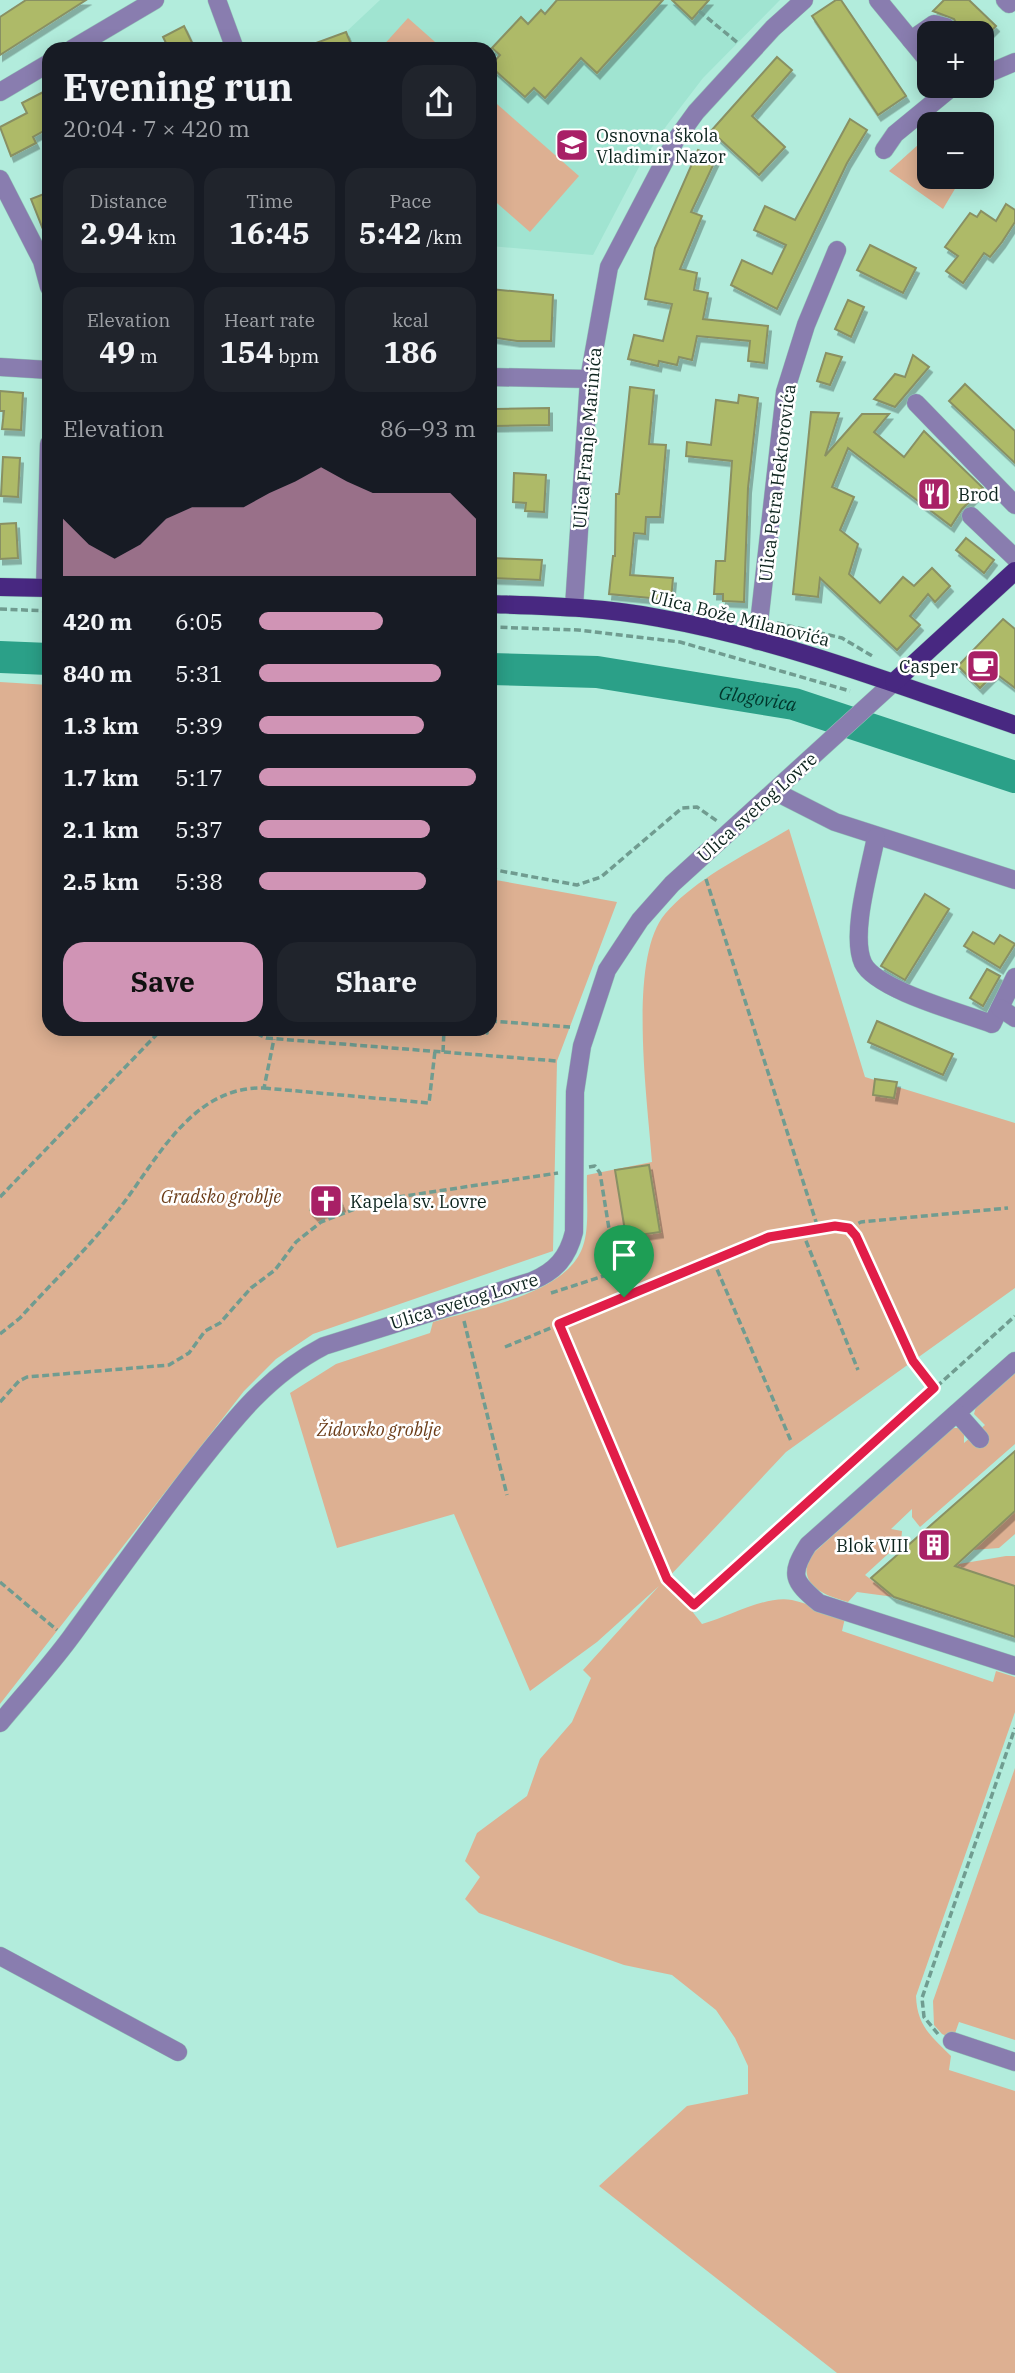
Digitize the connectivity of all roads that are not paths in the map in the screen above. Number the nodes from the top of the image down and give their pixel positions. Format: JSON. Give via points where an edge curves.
{"nodes":[{"id":1,"x":155,"y":0,"type":"edge"},
{"id":2,"x":217,"y":0,"type":"edge"},
{"id":3,"x":804,"y":0,"type":"edge"},
{"id":4,"x":886,"y":3,"type":"edge"},
{"id":5,"x":917,"y":36,"type":"edge"},
{"id":6,"x":911,"y":40,"type":"junction"},
{"id":7,"x":84,"y":42,"type":"edge"},
{"id":8,"x":232,"y":42,"type":"edge"},
{"id":9,"x":917,"y":47,"type":"edge"},
{"id":10,"x":1015,"y":62,"type":"edge"},
{"id":11,"x":42,"y":67,"type":"edge"},
{"id":12,"x":994,"y":71,"type":"edge"},
{"id":13,"x":0,"y":92,"type":"edge"},
{"id":14,"x":939,"y":98,"type":"edge"},
{"id":15,"x":884,"y":150,"type":"dead end"},
{"id":16,"x":0,"y":179,"type":"edge"},
{"id":17,"x":837,"y":250,"type":"dead end"},
{"id":18,"x":42,"y":264,"type":"edge"},
{"id":19,"x":0,"y":368,"type":"edge"},
{"id":20,"x":42,"y":370,"type":"edge"},
{"id":21,"x":497,"y":377,"type":"edge"},
{"id":22,"x":589,"y":379,"type":"junction"},
{"id":23,"x":916,"y":403,"type":"dead end"},
{"id":24,"x":1015,"y":505,"type":"edge"},
{"id":25,"x":971,"y":516,"type":"dead end"},
{"id":26,"x":1015,"y":558,"type":"edge"},
{"id":27,"x":1015,"y":571,"type":"edge"},
{"id":28,"x":0,"y":587,"type":"edge"},
{"id":29,"x":42,"y":588,"type":"edge"},
{"id":30,"x":497,"y":604,"type":"edge"},
{"id":31,"x":574,"y":607,"type":"junction"},
{"id":32,"x":757,"y":641,"type":"junction"},
{"id":33,"x":894,"y":682,"type":"junction"},
{"id":34,"x":1015,"y":725,"type":"edge"},
{"id":35,"x":776,"y":792,"type":"junction"},
{"id":36,"x":876,"y":837,"type":"junction"},
{"id":37,"x":1015,"y":880,"type":"edge"},
{"id":38,"x":1015,"y":977,"type":"edge"},
{"id":39,"x":1007,"y":1013,"type":"edge"},
{"id":40,"x":1015,"y":1362,"type":"edge"},
{"id":41,"x":957,"y":1413,"type":"junction"},
{"id":42,"x":980,"y":1439,"type":"dead end"},
{"id":43,"x":1015,"y":1666,"type":"edge"},
{"id":44,"x":0,"y":1723,"type":"edge"},
{"id":45,"x":0,"y":1956,"type":"edge"},
{"id":46,"x":951,"y":2041,"type":"road end"},
{"id":47,"x":178,"y":2052,"type":"dead end"},
{"id":48,"x":1015,"y":2062,"type":"edge"}],
"edges":[{"from":1,"to":7,"type":"street"},
{"from":2,"to":8,"type":"street"},
{"from":3,"to":22,"type":"street","name":"Ulica Franje Marinića","via":[[716,90],[676,141],[609,267]]},
{"from":4,"to":6,"type":"street"},
{"from":5,"to":6,"type":"street"},
{"from":6,"to":9,"type":"street"},
{"from":10,"to":12,"type":"street"},
{"from":11,"to":13,"type":"street"},
{"from":14,"to":15,"type":"street","via":[[895,134]]},
{"from":16,"to":18,"type":"street"},
{"from":17,"to":32,"type":"street","name":"Ulica Petra Hektorovića","via":[[785,392]]},
{"from":19,"to":20,"type":"street"},
{"from":21,"to":22,"type":"street"},
{"from":22,"to":31,"type":"street","name":"Ulica Franje Marinića"},
{"from":23,"to":24,"type":"street"},
{"from":25,"to":26,"type":"street"},
{"from":27,"to":33,"type":"main road"},
{"from":28,"to":29,"type":"main road"},
{"from":30,"to":31,"type":"main road","name":"Ulica Bože Milanovića"},
{"from":31,"to":32,"type":"main road","name":"Ulica Bože Milanovića","via":[[659,618]]},
{"from":32,"to":33,"type":"main road","name":"Ulica Bože Milanovića"},
{"from":33,"to":34,"type":"main road","name":"Ulica Bože Milanovića"},
{"from":33,"to":35,"type":"street","name":"Ulica svetog Lovre"},
{"from":35,"to":36,"type":"street"},
{"from":35,"to":44,"type":"street","name":"Ulica svetog Lovre","via":[[673,884],[640,920],[607,970],[582,1046],[575,1093],[576,1210],[570,1250],[549,1274],[324,1346],[280,1373],[238,1414],[69,1640]]},
{"from":36,"to":37,"type":"street"},
{"from":36,"to":39,"type":"street","via":[[859,932],[863,964],[882,982],[992,1024]]},
{"from":38,"to":39,"type":"street"},
{"from":40,"to":41,"type":"street"},
{"from":41,"to":42,"type":"street"},
{"from":41,"to":43,"type":"street","via":[[807,1545],[795,1577],[819,1603]]},
{"from":45,"to":47,"type":"street"},
{"from":46,"to":48,"type":"street"}]}
